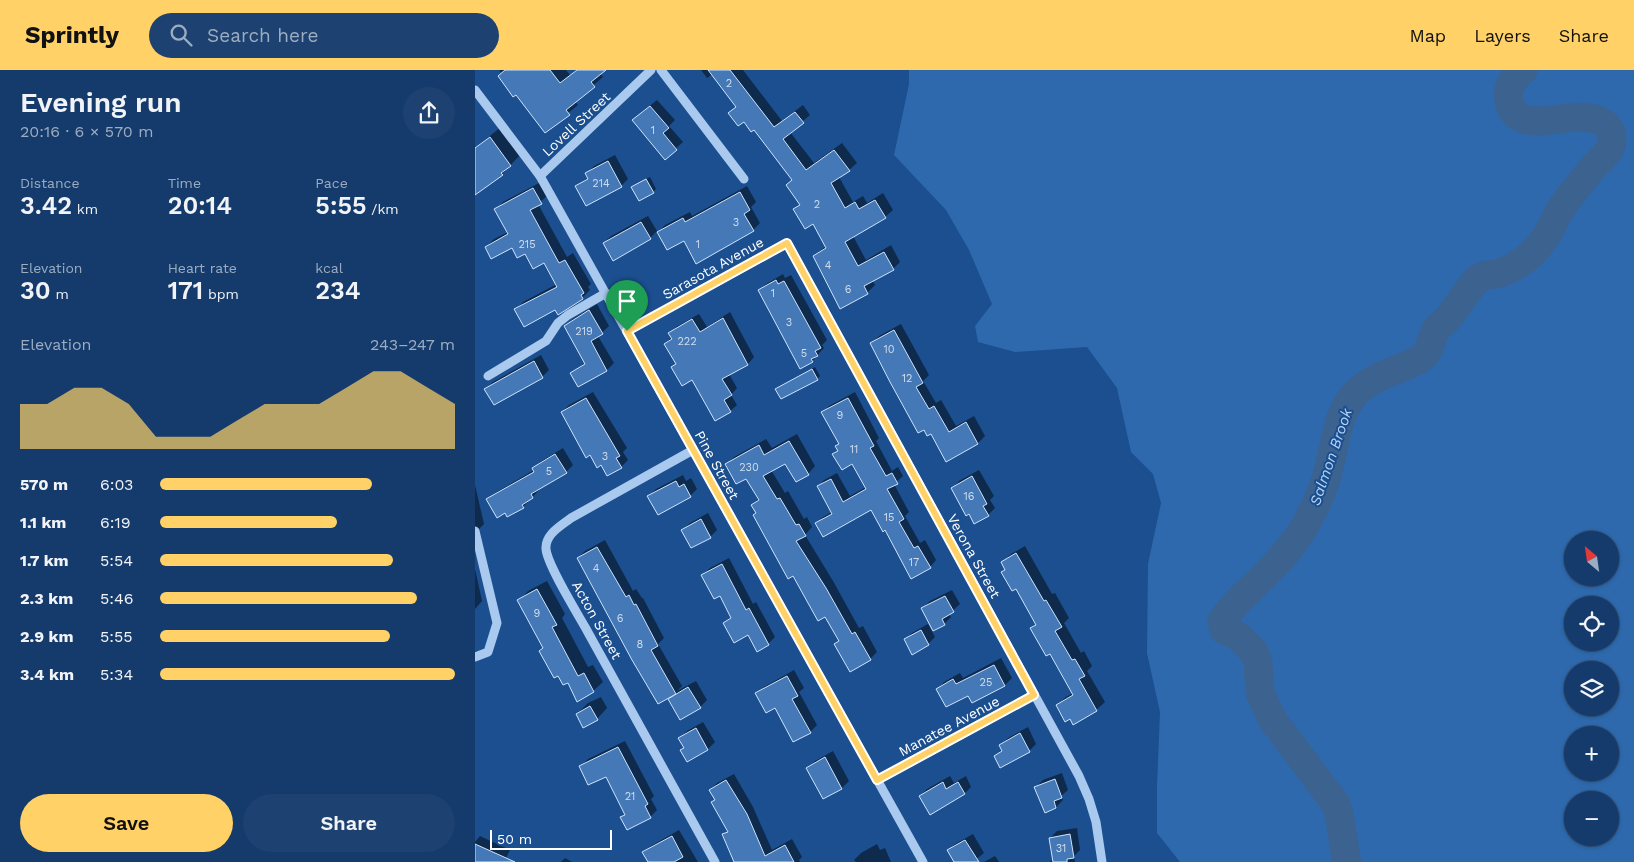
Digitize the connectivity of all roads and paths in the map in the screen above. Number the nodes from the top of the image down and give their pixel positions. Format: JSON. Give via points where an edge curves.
{"nodes":[{"id":1,"x":651,"y":70,"type":"edge"},
{"id":2,"x":661,"y":70,"type":"edge"},
{"id":3,"x":475,"y":90,"type":"edge"},
{"id":4,"x":540,"y":176,"type":"junction"},
{"id":5,"x":745,"y":179,"type":"dead end"},
{"id":6,"x":787,"y":243,"type":"joint"},
{"id":7,"x":606,"y":293,"type":"junction"},
{"id":8,"x":627,"y":331,"type":"junction"},
{"id":9,"x":488,"y":376,"type":"dead end"},
{"id":10,"x":693,"y":450,"type":"junction"},
{"id":11,"x":475,"y":531,"type":"edge"},
{"id":12,"x":475,"y":658,"type":"edge"},
{"id":13,"x":1034,"y":695,"type":"junction"},
{"id":14,"x":877,"y":780,"type":"junction"},
{"id":15,"x":715,"y":862,"type":"edge"},
{"id":16,"x":923,"y":862,"type":"edge"},
{"id":17,"x":1102,"y":862,"type":"edge"}],
"edges":[{"from":1,"to":4,"type":"street","name":"Lovell Street"},
{"from":2,"to":5,"type":"street"},
{"from":3,"to":4,"type":"street","name":"Pine Street"},
{"from":4,"to":7,"type":"street","name":"Pine Street"},
{"from":6,"to":8,"type":"street","name":"Sarasota Avenue"},
{"from":6,"to":13,"type":"street","name":"Verona Street"},
{"from":7,"to":8,"type":"street","name":"Pine Street"},
{"from":7,"to":9,"type":"street","via":[[568,315],[546,341]]},
{"from":8,"to":10,"type":"street","name":"Pine Street"},
{"from":10,"to":14,"type":"street","name":"Pine Street"},
{"from":10,"to":15,"type":"street","name":"Acton Street","via":[[571,518],[548,538],[546,548],[549,560]]},
{"from":11,"to":12,"type":"street","via":[[497,623],[488,652]]},
{"from":13,"to":14,"type":"street","name":"Manatee Avenue"},
{"from":13,"to":17,"type":"street","name":"Verona Street","via":[[1089,798],[1097,822]]},
{"from":14,"to":16,"type":"street","name":"Pine Street"}]}
